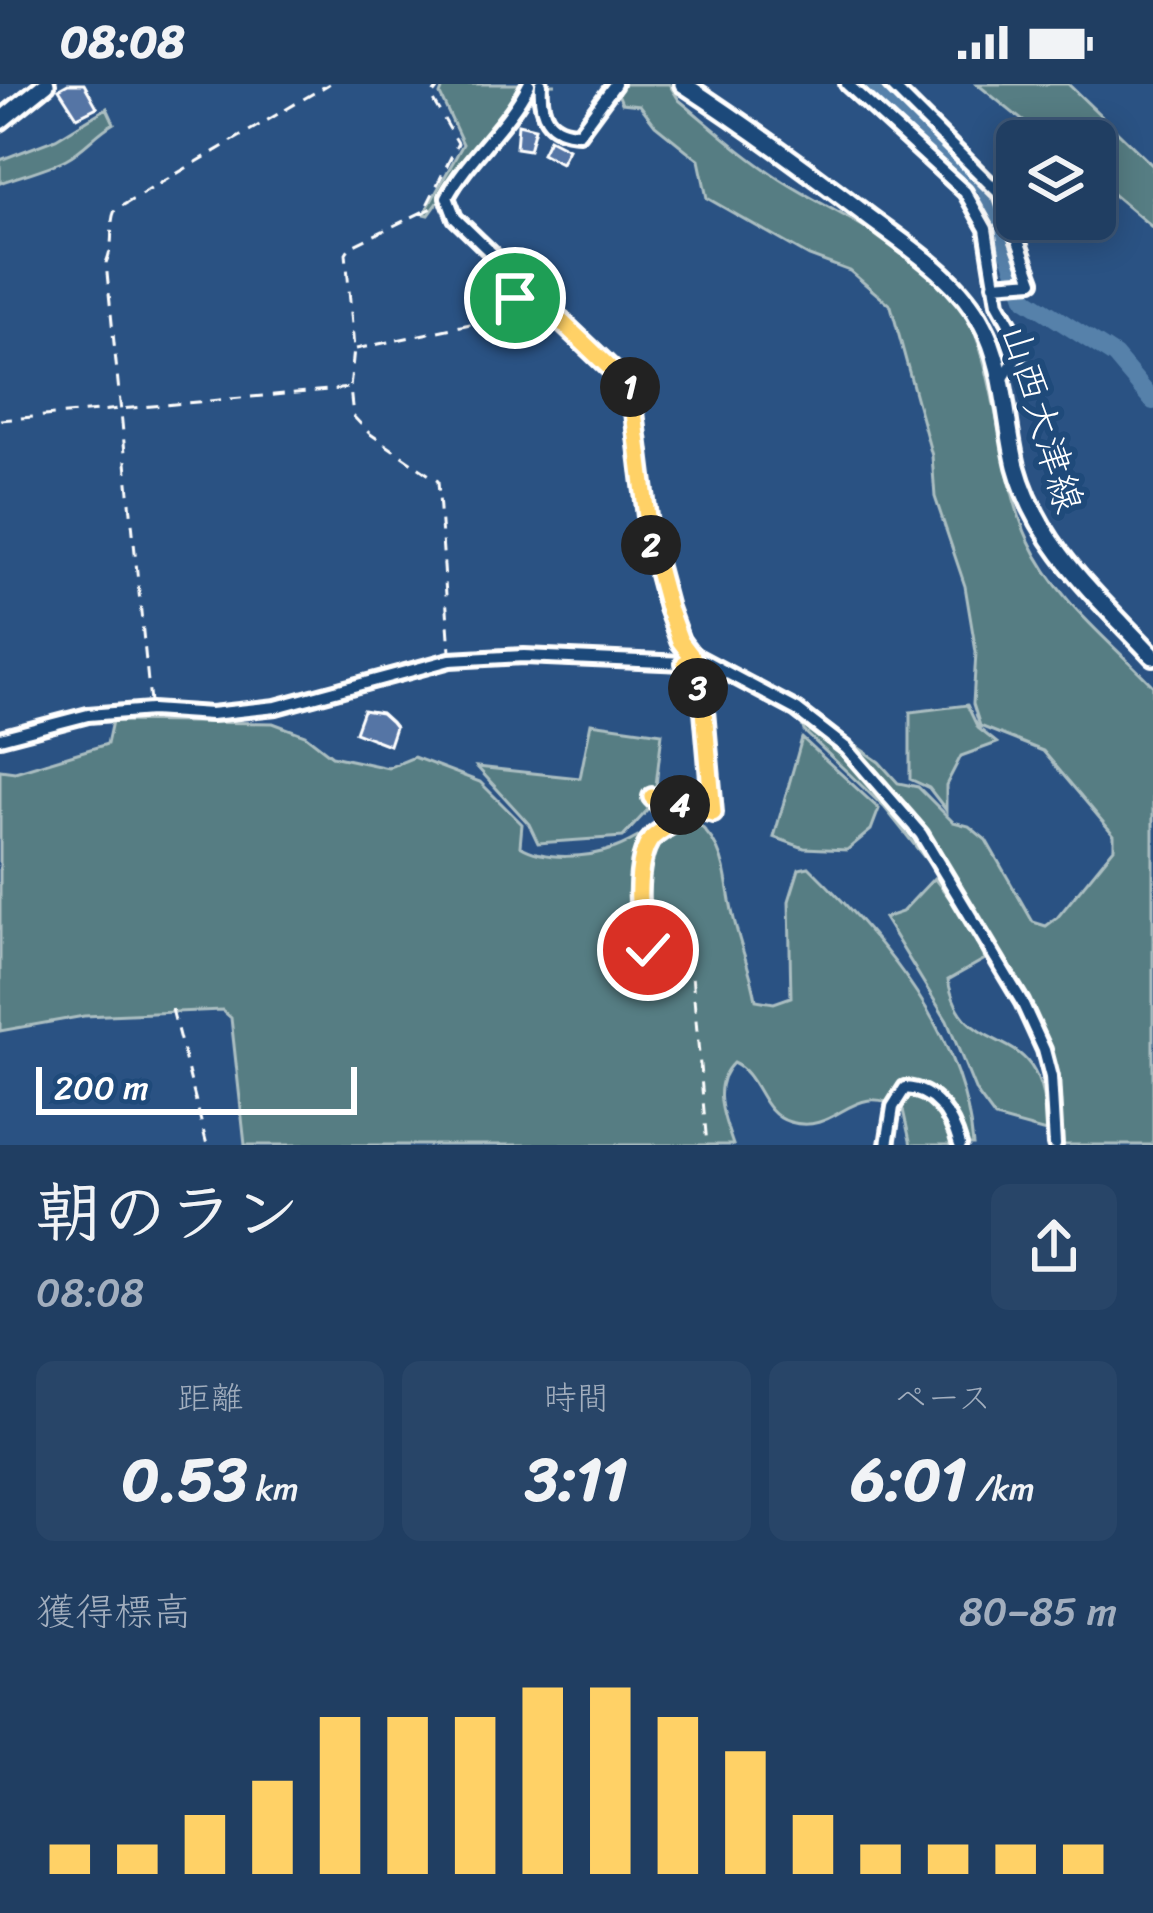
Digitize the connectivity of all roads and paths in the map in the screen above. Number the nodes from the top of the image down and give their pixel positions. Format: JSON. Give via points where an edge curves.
{"nodes":[{"id":1,"x":46,"y":84,"type":"edge"},
{"id":2,"x":329,"y":84,"type":"edge"},
{"id":3,"x":441,"y":84,"type":"edge"},
{"id":4,"x":529,"y":84,"type":"edge"},
{"id":5,"x":541,"y":84,"type":"edge"},
{"id":6,"x":615,"y":84,"type":"edge"},
{"id":7,"x":683,"y":84,"type":"edge"},
{"id":8,"x":847,"y":84,"type":"edge"},
{"id":9,"x":890,"y":84,"type":"edge"},
{"id":10,"x":0,"y":121,"type":"edge"},
{"id":11,"x":447,"y":197,"type":"junction"},
{"id":12,"x":419,"y":214,"type":"junction"},
{"id":13,"x":996,"y":284,"type":"junction"},
{"id":14,"x":525,"y":287,"type":"junction"},
{"id":15,"x":355,"y":349,"type":"junction"},
{"id":16,"x":1000,"y":384,"type":"junction"},
{"id":17,"x":350,"y":388,"type":"junction"},
{"id":18,"x":120,"y":409,"type":"junction"},
{"id":19,"x":0,"y":420,"type":"edge"},
{"id":20,"x":1153,"y":656,"type":"edge"},
{"id":21,"x":450,"y":660,"type":"junction"},
{"id":22,"x":689,"y":660,"type":"junction"},
{"id":23,"x":152,"y":710,"type":"junction"},
{"id":24,"x":0,"y":738,"type":"edge"},
{"id":25,"x":172,"y":1009,"type":"dead end"},
{"id":26,"x":208,"y":1145,"type":"edge"},
{"id":27,"x":707,"y":1145,"type":"edge"},
{"id":28,"x":887,"y":1145,"type":"edge"},
{"id":29,"x":960,"y":1145,"type":"edge"},
{"id":30,"x":1055,"y":1145,"type":"edge"}],
"edges":[{"from":1,"to":10,"type":"main road"},
{"from":2,"to":18,"type":"path","via":[[115,210],[106,262]]},
{"from":3,"to":12,"type":"path","via":[[431,97],[458,143]]},
{"from":4,"to":11,"type":"street"},
{"from":5,"to":6,"type":"street","via":[[540,109],[550,124],[579,133]]},
{"from":7,"to":16,"type":"main road","name":"山西大津線","via":[[953,286],[983,325]]},
{"from":8,"to":13,"type":"street","via":[[964,192],[986,229]]},
{"from":9,"to":13,"type":"street","via":[[1001,195],[1033,281]]},
{"from":11,"to":12,"type":"path"},
{"from":11,"to":14,"type":"street","via":[[454,218]]},
{"from":12,"to":15,"type":"path","via":[[346,253]]},
{"from":13,"to":16,"type":"street","via":[[1023,348]]},
{"from":14,"to":15,"type":"path","via":[[491,303],[484,321]]},
{"from":14,"to":22,"type":"street","via":[[631,388],[650,541]]},
{"from":15,"to":17,"type":"path"},
{"from":16,"to":20,"type":"main road","name":"山西大津線","via":[[1037,526]]},
{"from":17,"to":18,"type":"path"},
{"from":17,"to":21,"type":"path","via":[[353,416],[438,482]]},
{"from":18,"to":19,"type":"path"},
{"from":18,"to":23,"type":"path"},
{"from":21,"to":22,"type":"street"},
{"from":21,"to":23,"type":"street","via":[[276,707]]},
{"from":22,"to":27,"type":"path","via":[[703,699],[713,813],[652,797],[676,821],[651,839],[642,859],[639,933],[648,950],[692,975]]},
{"from":22,"to":30,"type":"street","via":[[814,723],[920,834],[1044,1050]]},
{"from":23,"to":24,"type":"street","via":[[88,715]]},
{"from":25,"to":26,"type":"path"},
{"from":28,"to":29,"type":"street","via":[[905,1088],[922,1089],[945,1111]]}]}
